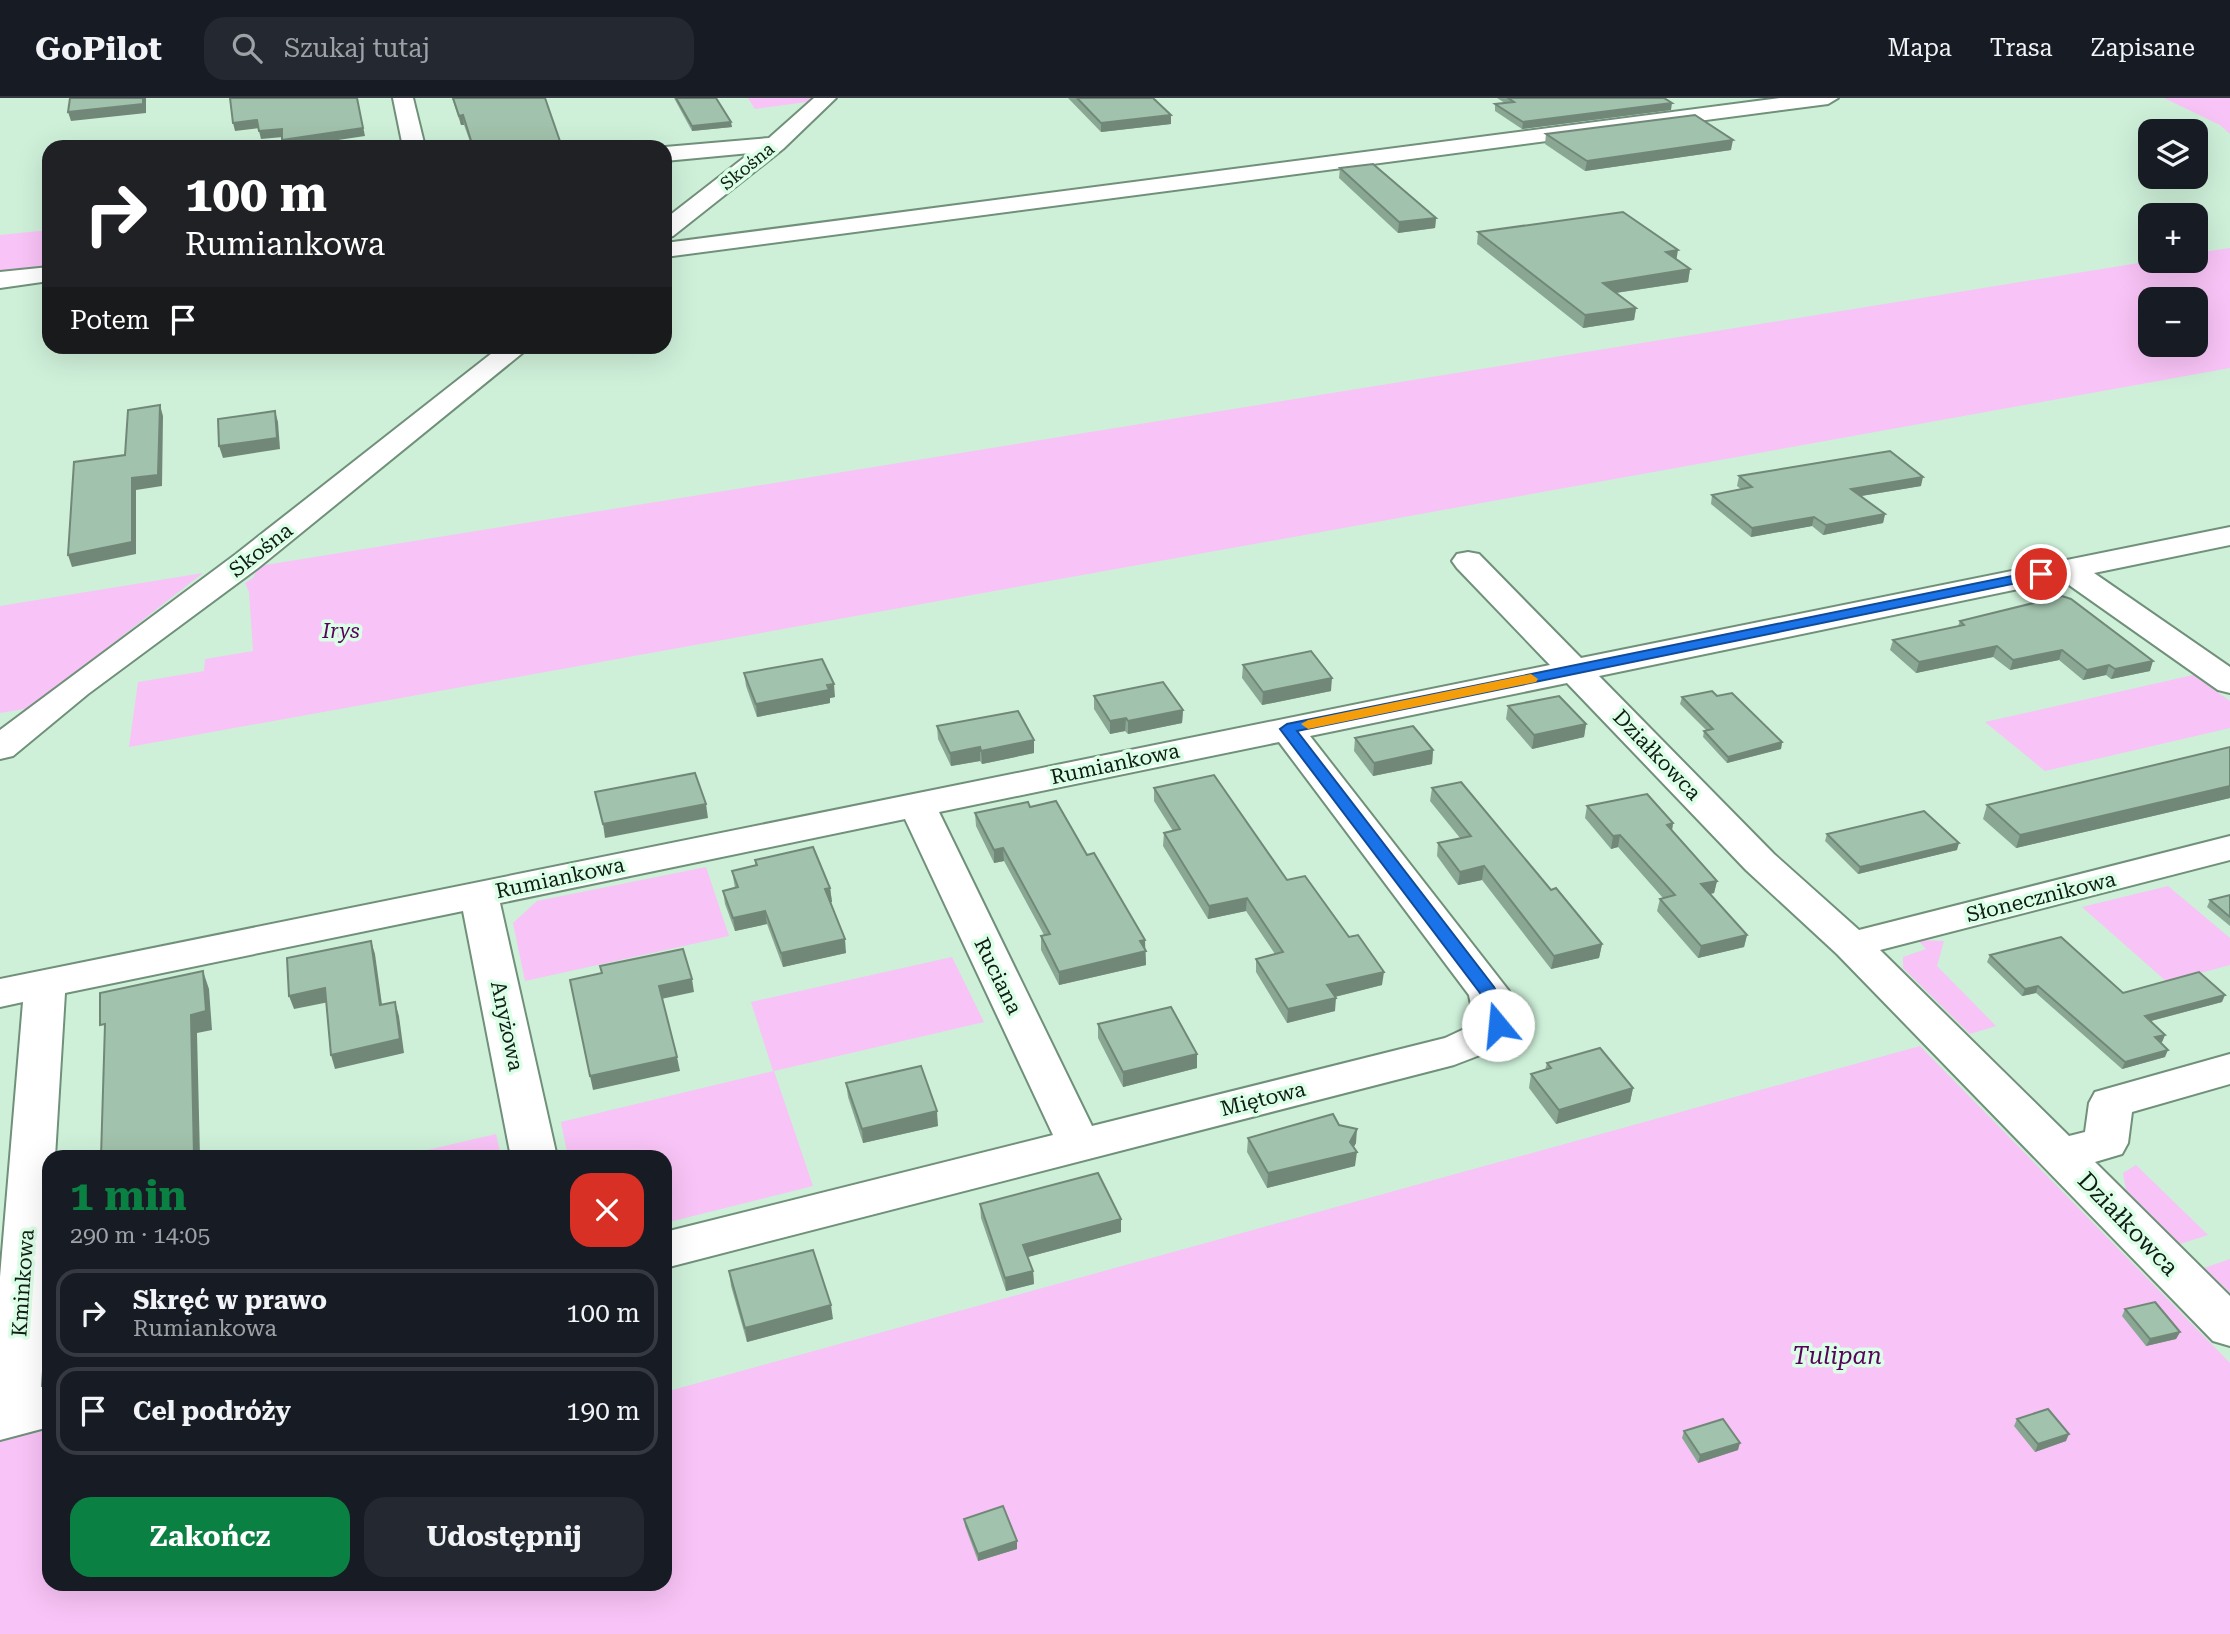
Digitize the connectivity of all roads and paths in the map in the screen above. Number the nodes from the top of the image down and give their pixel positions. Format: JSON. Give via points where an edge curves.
{"nodes":[{"id":1,"x":403,"y":98,"type":"edge"},
{"id":2,"x":826,"y":98,"type":"edge"},
{"id":3,"x":1828,"y":98,"type":"edge"},
{"id":4,"x":412,"y":140,"type":"edge"},
{"id":5,"x":775,"y":144,"type":"junction"},
{"id":6,"x":672,"y":153,"type":"edge"},
{"id":7,"x":716,"y":191,"type":"junction"},
{"id":8,"x":678,"y":196,"type":"dead end"},
{"id":9,"x":672,"y":226,"type":"edge"},
{"id":10,"x":672,"y":249,"type":"edge"},
{"id":11,"x":42,"y":275,"type":"edge"},
{"id":12,"x":0,"y":280,"type":"edge"},
{"id":13,"x":508,"y":354,"type":"edge"},
{"id":14,"x":2230,"y":536,"type":"edge"},
{"id":15,"x":1468,"y":561,"type":"dead end"},
{"id":16,"x":2067,"y":569,"type":"junction"},
{"id":17,"x":1574,"y":670,"type":"junction"},
{"id":18,"x":2230,"y":683,"type":"edge"},
{"id":19,"x":1287,"y":729,"type":"junction"},
{"id":20,"x":0,"y":748,"type":"edge"},
{"id":21,"x":917,"y":805,"type":"junction"},
{"id":22,"x":2230,"y":848,"type":"edge"},
{"id":23,"x":479,"y":895,"type":"junction"},
{"id":24,"x":1851,"y":945,"type":"junction"},
{"id":25,"x":45,"y":984,"type":"junction"},
{"id":26,"x":0,"y":993,"type":"edge"},
{"id":27,"x":2230,"y":1069,"type":"edge"},
{"id":28,"x":1080,"y":1146,"type":"junction"},
{"id":29,"x":533,"y":1150,"type":"edge"},
{"id":30,"x":2060,"y":1155,"type":"junction"},
{"id":31,"x":672,"y":1248,"type":"edge"},
{"id":32,"x":2230,"y":1327,"type":"edge"},
{"id":33,"x":21,"y":1413,"type":"edge"}],
"edges":[{"from":1,"to":4,"type":"street"},
{"from":2,"to":5,"type":"street","name":"Skośna"},
{"from":3,"to":10,"type":"street"},
{"from":5,"to":6,"type":"street"},
{"from":5,"to":7,"type":"street","name":"Skośna"},
{"from":7,"to":8,"type":"street"},
{"from":7,"to":9,"type":"street","name":"Skośna"},
{"from":11,"to":12,"type":"street"},
{"from":13,"to":20,"type":"street","name":"Skośna","via":[[247,561]]},
{"from":14,"to":16,"type":"street","name":"Rumiankowa"},
{"from":15,"to":17,"type":"street","name":"Działkowca"},
{"from":16,"to":17,"type":"street","name":"Rumiankowa"},
{"from":16,"to":18,"type":"street"},
{"from":17,"to":19,"type":"street","name":"Rumiankowa"},
{"from":17,"to":24,"type":"street","name":"Działkowca","via":[[1760,862]]},
{"from":19,"to":21,"type":"street","name":"Rumiankowa"},
{"from":19,"to":28,"type":"street","name":"Miętowa","via":[[1488,991],[1498,1012],[1498,1025],[1490,1035],[1454,1050]]},
{"from":21,"to":23,"type":"street","name":"Rumiankowa"},
{"from":21,"to":28,"type":"street","name":"Ruciana"},
{"from":22,"to":24,"type":"street","name":"Słonecznikowa"},
{"from":23,"to":25,"type":"street","name":"Rumiankowa"},
{"from":23,"to":29,"type":"street","name":"Anyżowa"},
{"from":24,"to":30,"type":"street","name":"Działkowca"},
{"from":25,"to":26,"type":"street","name":"Rumiankowa"},
{"from":25,"to":33,"type":"street","name":"Kminkowa"},
{"from":27,"to":30,"type":"street","name":"Działkowca","via":[[2110,1103],[2106,1143]]},
{"from":28,"to":31,"type":"street","name":"Miętowa"},
{"from":30,"to":32,"type":"street","name":"Działkowca"}]}
